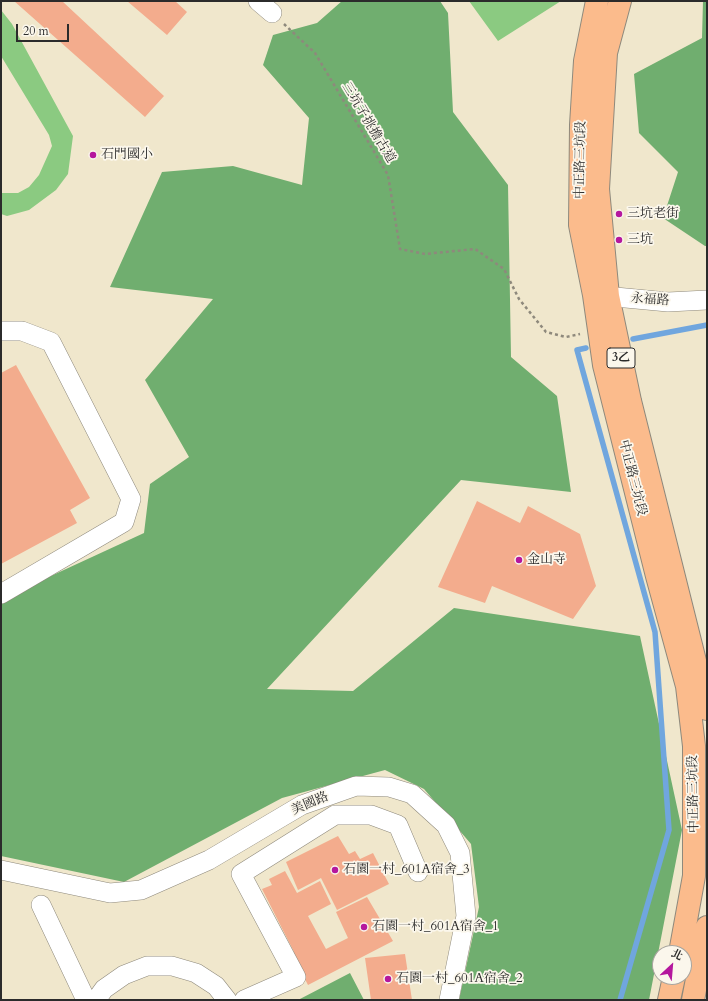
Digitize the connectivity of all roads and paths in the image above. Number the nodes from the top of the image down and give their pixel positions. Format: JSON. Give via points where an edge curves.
{"nodes":[{"id":1,"x":258,"y":1,"type":"edge"},
{"id":2,"x":597,"y":1,"type":"edge"},
{"id":3,"x":620,"y":1,"type":"edge"},
{"id":4,"x":272,"y":13,"type":"joint"},
{"id":5,"x":601,"y":296,"type":"junction"},
{"id":6,"x":707,"y":300,"type":"edge"},
{"id":7,"x":1,"y":330,"type":"edge"},
{"id":8,"x":566,"y":337,"type":"dead end"},
{"id":9,"x":1,"y":594,"type":"edge"},
{"id":10,"x":707,"y":709,"type":"edge"},
{"id":11,"x":1,"y":870,"type":"edge"},
{"id":12,"x":418,"y":872,"type":"dead end"},
{"id":13,"x":701,"y":879,"type":"edge"},
{"id":14,"x":41,"y":906,"type":"dead end"},
{"id":15,"x":707,"y":927,"type":"edge"},
{"id":16,"x":682,"y":945,"type":"edge"},
{"id":17,"x":672,"y":985,"type":"edge"},
{"id":18,"x":86,"y":1000,"type":"edge"},
{"id":19,"x":96,"y":1000,"type":"edge"},
{"id":20,"x":227,"y":1000,"type":"edge"},
{"id":21,"x":244,"y":1000,"type":"edge"},
{"id":22,"x":449,"y":1000,"type":"edge"},
{"id":23,"x":669,"y":1000,"type":"edge"},
{"id":24,"x":693,"y":1000,"type":"edge"}],
"edges":[{"from":1,"to":4,"type":"street"},
{"from":2,"to":5,"type":"main road","name":"中正路三坑段","number":"3乙","via":[[585,61],[580,125],[580,225]]},
{"from":3,"to":5,"type":"main road","name":"中正路三坑段","number":"3乙","via":[[606,53],[598,189]]},
{"from":4,"to":8,"type":"path","name":"三坑子挑擔古道","via":[[315,53],[388,175],[400,249],[425,254],[475,249],[504,269],[519,299],[546,332]]},
{"from":5,"to":6,"type":"street","name":"永福路","via":[[668,302]]},
{"from":5,"to":10,"type":"main road","name":"中正路三坑段","number":"3乙"},
{"from":5,"to":13,"type":"main road","name":"中正路三坑段","number":"3乙","via":[[604,365],[657,576],[688,686]]},
{"from":7,"to":9,"type":"street","via":[[22,331],[51,342],[131,499],[124,522]]},
{"from":11,"to":22,"type":"street","name":"美國路","via":[[110,893],[141,890],[209,860],[302,805],[356,786],[389,787],[412,794],[446,825],[460,853],[466,916]]},
{"from":12,"to":21,"type":"street","via":[[398,825],[371,815],[335,815],[241,874],[296,977]]},
{"from":13,"to":16,"type":"main road","name":"中正路三坑段","number":"3乙"},
{"from":14,"to":18,"type":"street"},
{"from":15,"to":24,"type":"main road"},
{"from":17,"to":23,"type":"main road"},
{"from":19,"to":20,"type":"street","via":[[104,989],[124,975],[147,966],[172,966],[196,973],[216,986]]}]}
